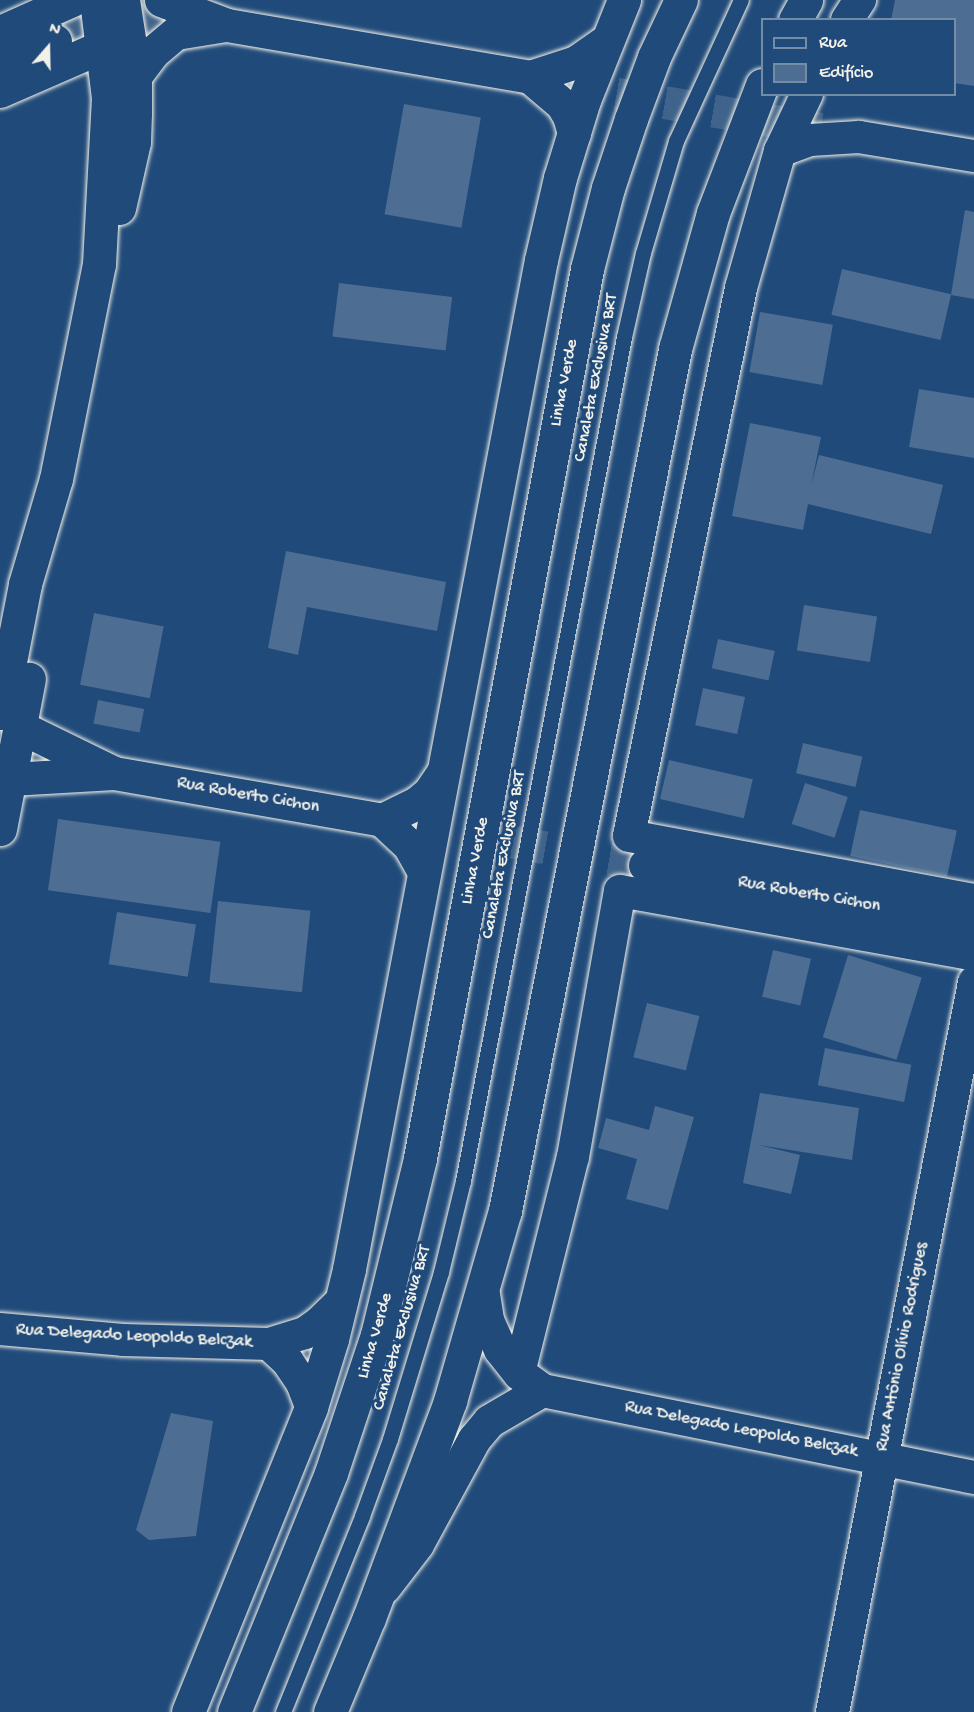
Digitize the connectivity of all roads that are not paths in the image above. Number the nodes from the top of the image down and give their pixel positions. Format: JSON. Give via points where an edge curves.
{"nodes":[{"id":1,"x":72,"y":0,"type":"edge"},
{"id":2,"x":96,"y":0,"type":"edge"},
{"id":3,"x":123,"y":0,"type":"edge"},
{"id":4,"x":161,"y":0,"type":"edge"},
{"id":5,"x":624,"y":0,"type":"edge"},
{"id":6,"x":681,"y":0,"type":"edge"},
{"id":7,"x":741,"y":0,"type":"edge"},
{"id":8,"x":806,"y":0,"type":"edge"},
{"id":9,"x":860,"y":0,"type":"edge"},
{"id":10,"x":796,"y":18,"type":"edge"},
{"id":11,"x":848,"y":18,"type":"edge"},
{"id":12,"x":226,"y":25,"type":"junction"},
{"id":13,"x":0,"y":32,"type":"edge"},
{"id":14,"x":55,"y":41,"type":"tunnel mouth"},
{"id":15,"x":605,"y":42,"type":"junction"},
{"id":16,"x":103,"y":46,"type":"junction"},
{"id":17,"x":0,"y":65,"type":"edge"},
{"id":18,"x":135,"y":76,"type":"junction"},
{"id":19,"x":530,"y":77,"type":"junction"},
{"id":20,"x":761,"y":88,"type":"edge"},
{"id":21,"x":0,"y":92,"type":"edge"},
{"id":22,"x":806,"y":96,"type":"edge"},
{"id":23,"x":814,"y":96,"type":"tunnel mouth"},
{"id":24,"x":574,"y":132,"type":"junction"},
{"id":25,"x":859,"y":137,"type":"junction"},
{"id":26,"x":780,"y":152,"type":"junction"},
{"id":27,"x":974,"y":156,"type":"edge"},
{"id":28,"x":99,"y":264,"type":"junction"},
{"id":29,"x":10,"y":720,"type":"edge"},
{"id":30,"x":114,"y":772,"type":"junction"},
{"id":31,"x":442,"y":774,"type":"junction"},
{"id":32,"x":10,"y":779,"type":"junction"},
{"id":33,"x":382,"y":820,"type":"junction"},
{"id":34,"x":0,"y":829,"type":"edge"},
{"id":35,"x":645,"y":865,"type":"tunnel mouth"},
{"id":36,"x":424,"y":872,"type":"junction"},
{"id":37,"x":974,"y":900,"type":"edge"},
{"id":38,"x":974,"y":926,"type":"edge"},
{"id":39,"x":974,"y":955,"type":"edge"},
{"id":40,"x":974,"y":982,"type":"edge"},
{"id":41,"x":483,"y":1294,"type":"junction"},
{"id":42,"x":341,"y":1302,"type":"junction"},
{"id":43,"x":0,"y":1329,"type":"edge"},
{"id":44,"x":269,"y":1344,"type":"junction"},
{"id":45,"x":531,"y":1382,"type":"junction"},
{"id":46,"x":311,"y":1407,"type":"junction"},
{"id":47,"x":882,"y":1459,"type":"junction"},
{"id":48,"x":974,"y":1477,"type":"edge"},
{"id":49,"x":378,"y":1593,"type":"junction"},
{"id":50,"x":188,"y":1712,"type":"edge"},
{"id":51,"x":234,"y":1712,"type":"edge"},
{"id":52,"x":283,"y":1712,"type":"edge"},
{"id":53,"x":330,"y":1712,"type":"edge"},
{"id":54,"x":832,"y":1712,"type":"edge"}],
"edges":[{"from":1,"to":13,"type":"main road"},
{"from":2,"to":16,"type":"main road"},
{"from":3,"to":18,"type":"main road"},
{"from":4,"to":12,"type":"main road"},
{"from":5,"to":15,"type":"main road"},
{"from":6,"to":51,"type":"main road","name":"Linha Verde","via":[[631,119],[587,269],[420,1158],[380,1324],[331,1473]]},
{"from":7,"to":52,"type":"lane","name":"Canaleta Exclusiva BRT","via":[[676,141],[643,253],[463,1181],[441,1272],[390,1439]]},
{"from":8,"to":10,"type":"main road"},
{"from":9,"to":11,"type":"street"},
{"from":12,"to":18,"type":"main road","via":[[176,33],[153,52]]},
{"from":12,"to":19,"type":"main road"},
{"from":14,"to":17,"type":"main road"},
{"from":15,"to":19,"type":"main road","via":[[576,62]]},
{"from":15,"to":24,"type":"main road"},
{"from":16,"to":21,"type":"main road"},
{"from":16,"to":28,"type":"main road","via":[[108,125]]},
{"from":18,"to":28,"type":"main road","via":[[134,142],[125,188]]},
{"from":19,"to":24,"type":"main road","via":[[562,104]]},
{"from":20,"to":41,"type":"main road","via":[[713,213],[675,348],[520,1146]]},
{"from":22,"to":26,"type":"street"},
{"from":23,"to":25,"type":"street","via":[[823,111]]},
{"from":24,"to":31,"type":"main road","via":[[540,260]]},
{"from":25,"to":26,"type":"street","via":[[810,140]]},
{"from":25,"to":27,"type":"street"},
{"from":26,"to":37,"type":"street","via":[[726,350],[629,836]]},
{"from":28,"to":29,"type":"main road","via":[[56,479],[25,584]]},
{"from":29,"to":30,"type":"main road","name":"Rua Roberto Cichon"},
{"from":29,"to":32,"type":"main road"},
{"from":30,"to":32,"type":"main road","name":"Rua Roberto Cichon"},
{"from":30,"to":33,"type":"main road","name":"Rua Roberto Cichon"},
{"from":31,"to":33,"type":"main road","via":[[417,803]]},
{"from":31,"to":36,"type":"main road"},
{"from":32,"to":34,"type":"main road"},
{"from":33,"to":36,"type":"main road","via":[[409,845]]},
{"from":35,"to":38,"type":"main road","name":"Rua Roberto Cichon"},
{"from":36,"to":42,"type":"main road"},
{"from":39,"to":45,"type":"street","via":[[620,891]]},
{"from":40,"to":47,"type":"main road","name":"Rua Antônio Olívio Rodrigues"},
{"from":41,"to":45,"type":"main road","via":[[487,1320],[500,1349]]},
{"from":41,"to":49,"type":"main road","via":[[450,1401]]},
{"from":42,"to":44,"type":"street","name":"Rua Delegado Leopoldo Belczak","via":[[304,1332]]},
{"from":42,"to":46,"type":"main road"},
{"from":43,"to":44,"type":"street","name":"Rua Delegado Leopoldo Belczak","via":[[123,1340]]},
{"from":44,"to":46,"type":"street","name":"Rua Delegado Leopoldo Belczak","via":[[288,1362]]},
{"from":45,"to":47,"type":"main road","name":"Rua Delegado Leopoldo Belczak"},
{"from":45,"to":49,"type":"main road","via":[[474,1438],[417,1544]]},
{"from":46,"to":50,"type":"main road"},
{"from":47,"to":48,"type":"main road","name":"Rua Delegado Leopoldo Belczak"},
{"from":47,"to":54,"type":"main road","name":"Rua Antônio Olívio Rodrigues"},
{"from":49,"to":53,"type":"main road"}]}
